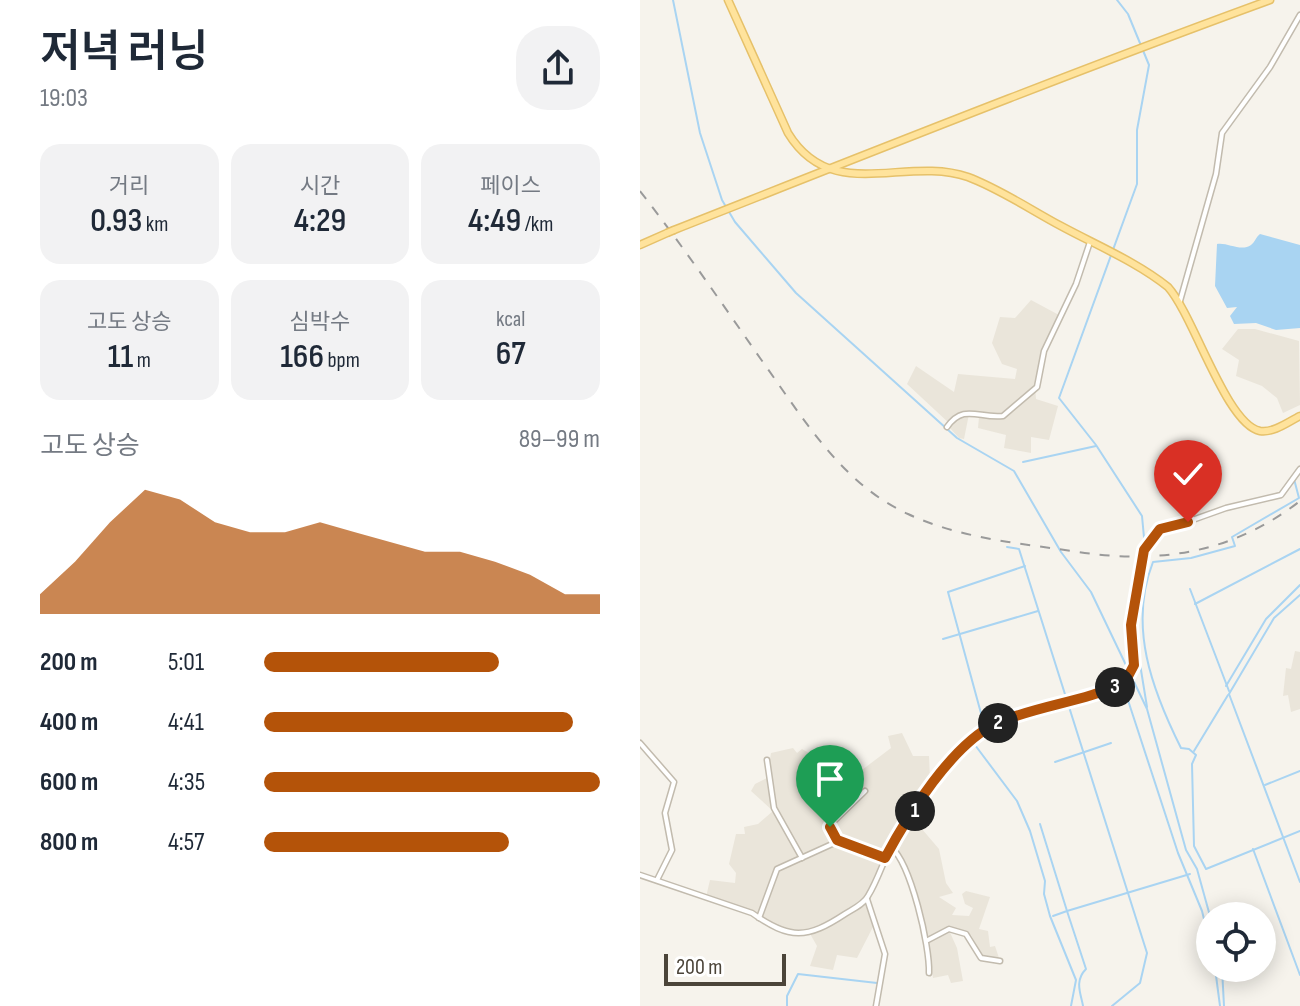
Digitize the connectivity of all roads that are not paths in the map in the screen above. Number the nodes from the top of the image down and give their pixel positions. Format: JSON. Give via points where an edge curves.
{"nodes":[{"id":1,"x":728,"y":0,"type":"edge"},
{"id":2,"x":1270,"y":0,"type":"edge"},
{"id":3,"x":1300,"y":15,"type":"edge"},
{"id":4,"x":831,"y":169,"type":"junction"},
{"id":5,"x":1090,"y":242,"type":"junction"},
{"id":6,"x":640,"y":245,"type":"edge"},
{"id":7,"x":1180,"y":301,"type":"junction"},
{"id":8,"x":1300,"y":416,"type":"edge"},
{"id":9,"x":947,"y":427,"type":"dead end"},
{"id":10,"x":1300,"y":470,"type":"edge"},
{"id":11,"x":640,"y":743,"type":"edge"},
{"id":12,"x":767,"y":760,"type":"dead end"},
{"id":13,"x":865,"y":791,"type":"dead end"},
{"id":14,"x":837,"y":840,"type":"junction"},
{"id":15,"x":891,"y":847,"type":"junction"},
{"id":16,"x":802,"y":858,"type":"junction"},
{"id":17,"x":885,"y":858,"type":"junction"},
{"id":18,"x":640,"y":875,"type":"edge"},
{"id":19,"x":657,"y":880,"type":"junction"},
{"id":20,"x":867,"y":899,"type":"junction"},
{"id":21,"x":759,"y":918,"type":"junction"},
{"id":22,"x":928,"y":940,"type":"junction"},
{"id":23,"x":1000,"y":961,"type":"dead end"},
{"id":24,"x":929,"y":973,"type":"dead end"},
{"id":25,"x":876,"y":1006,"type":"edge"}],
"edges":[{"from":1,"to":4,"type":"main road","via":[[794,143]]},
{"from":2,"to":4,"type":"main road","via":[[1063,75]]},
{"from":3,"to":7,"type":"street","via":[[1222,133],[1216,174]]},
{"from":4,"to":5,"type":"main road","via":[[859,176],[915,170],[956,174]]},
{"from":4,"to":6,"type":"main road"},
{"from":5,"to":7,"type":"main road","via":[[1159,280]]},
{"from":5,"to":9,"type":"street","via":[[1044,351],[1037,387],[1003,416],[965,412]]},
{"from":7,"to":8,"type":"main road","via":[[1245,423],[1269,431]]},
{"from":10,"to":15,"type":"street","via":[[1281,495],[1156,533],[1142,554],[1131,625],[1134,665],[1125,682],[986,730],[932,785]]},
{"from":11,"to":19,"type":"street","via":[[674,782],[665,813],[672,850]]},
{"from":12,"to":16,"type":"street","via":[[774,808]]},
{"from":13,"to":14,"type":"street","via":[[831,824]]},
{"from":14,"to":16,"type":"street"},
{"from":14,"to":17,"type":"street"},
{"from":15,"to":17,"type":"street"},
{"from":15,"to":22,"type":"street","via":[[903,866]]},
{"from":16,"to":21,"type":"street","via":[[774,874]]},
{"from":17,"to":20,"type":"street"},
{"from":18,"to":19,"type":"street"},
{"from":19,"to":21,"type":"street"},
{"from":20,"to":21,"type":"street","via":[[829,925],[803,935]]},
{"from":20,"to":25,"type":"street","via":[[885,954]]},
{"from":22,"to":23,"type":"street","via":[[949,929],[966,934],[981,958]]},
{"from":22,"to":24,"type":"street"}]}
